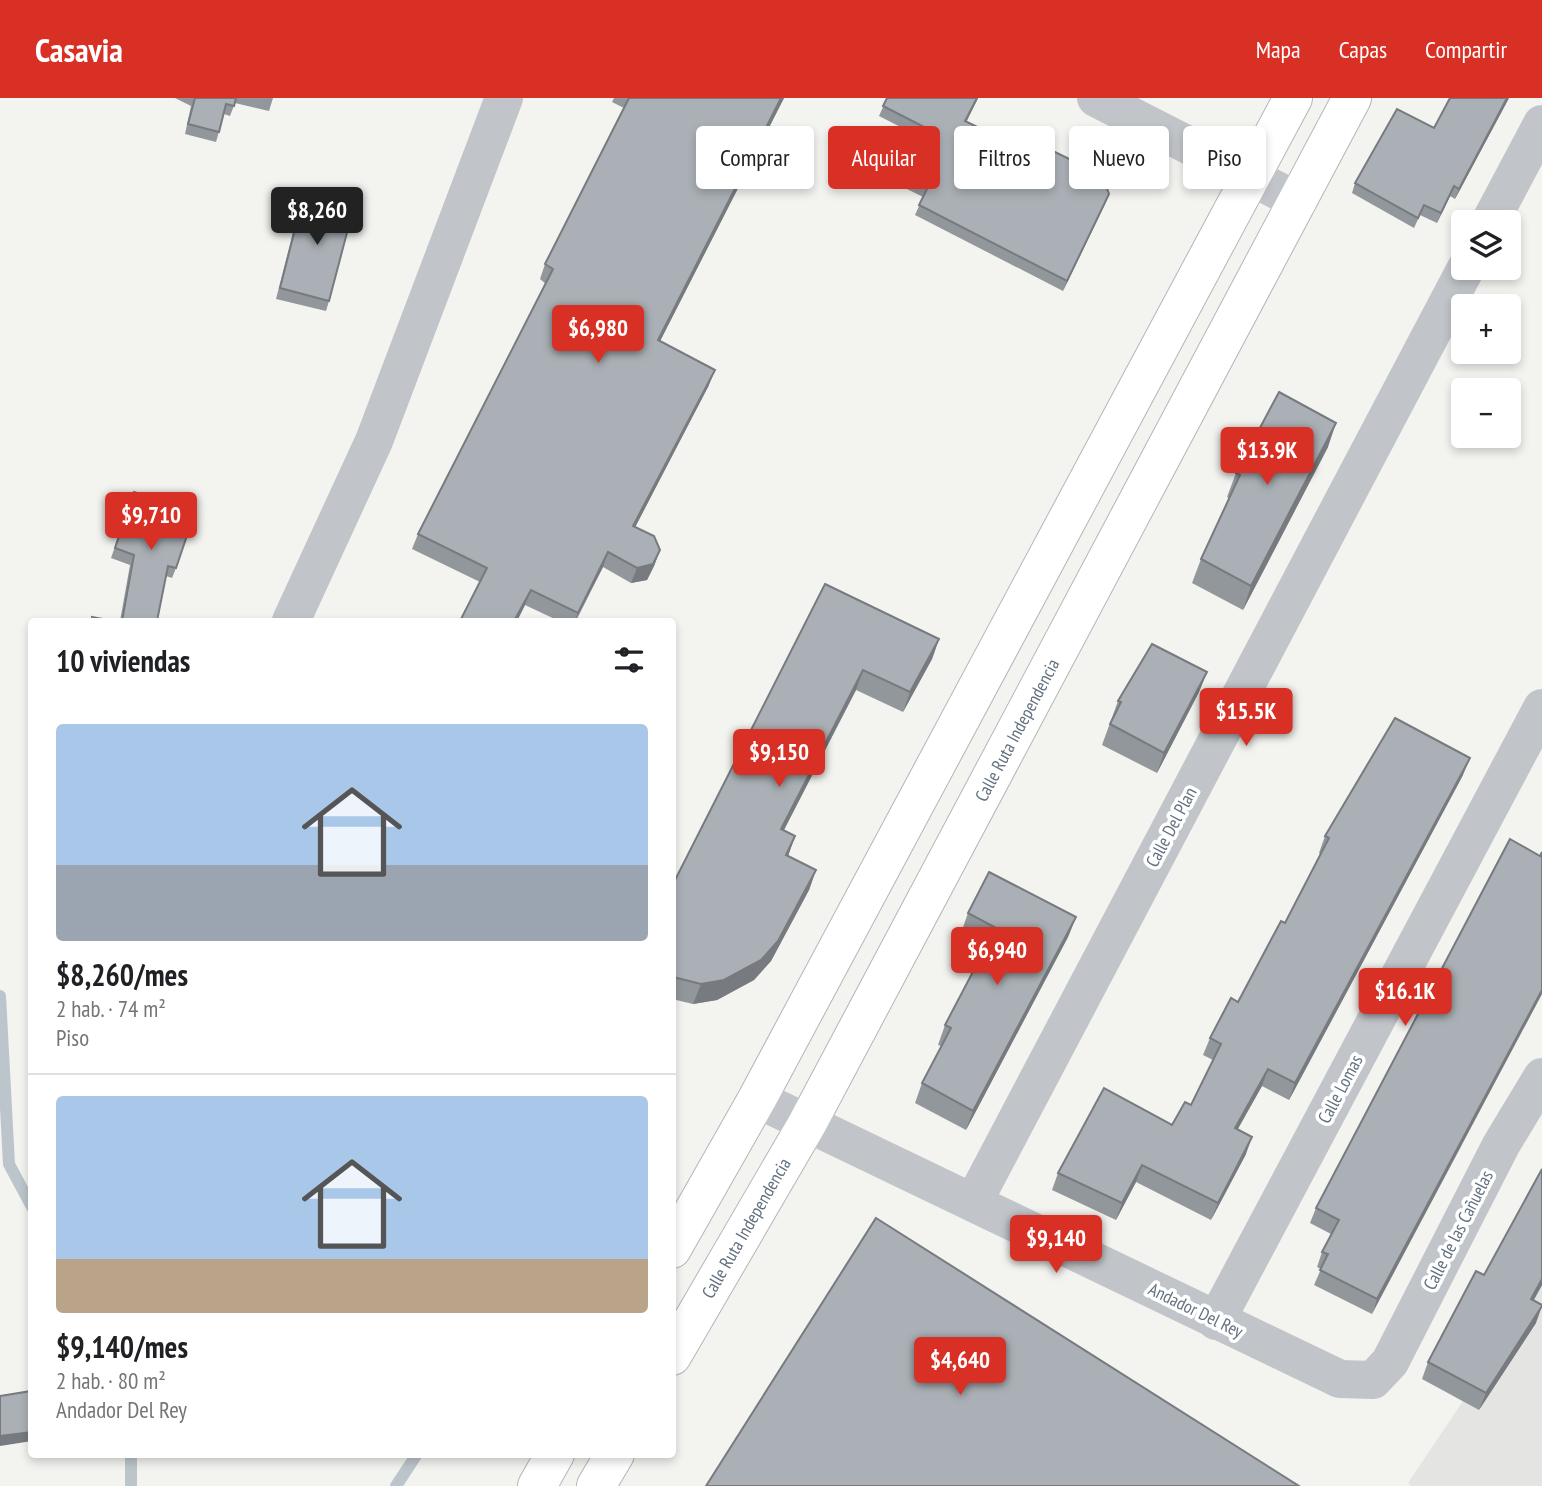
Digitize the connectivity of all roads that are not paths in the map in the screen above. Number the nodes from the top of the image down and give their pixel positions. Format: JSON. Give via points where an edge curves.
{"nodes":[{"id":1,"x":504,"y":98,"type":"edge"},
{"id":2,"x":1096,"y":98,"type":"edge"},
{"id":3,"x":1293,"y":98,"type":"edge"},
{"id":4,"x":1352,"y":98,"type":"edge"},
{"id":5,"x":1542,"y":124,"type":"edge"},
{"id":6,"x":1183,"y":142,"type":"edge"},
{"id":7,"x":1266,"y":150,"type":"edge"},
{"id":8,"x":1266,"y":184,"type":"edge"},
{"id":9,"x":1246,"y":189,"type":"edge"},
{"id":10,"x":1298,"y":201,"type":"junction"},
{"id":11,"x":1496,"y":210,"type":"edge"},
{"id":12,"x":1460,"y":280,"type":"edge"},
{"id":13,"x":292,"y":618,"type":"edge"},
{"id":14,"x":1542,"y":708,"type":"edge"},
{"id":15,"x":1542,"y":1077,"type":"edge"},
{"id":16,"x":757,"y":1099,"type":"junction"},
{"id":17,"x":807,"y":1124,"type":"junction"},
{"id":18,"x":974,"y":1201,"type":"junction"},
{"id":19,"x":676,"y":1242,"type":"edge"},
{"id":20,"x":1216,"y":1321,"type":"junction"},
{"id":21,"x":676,"y":1349,"type":"edge"},
{"id":22,"x":1373,"y":1380,"type":"joint"},
{"id":23,"x":553,"y":1458,"type":"edge"},
{"id":24,"x":613,"y":1458,"type":"edge"},
{"id":25,"x":537,"y":1486,"type":"edge"},
{"id":26,"x":596,"y":1486,"type":"edge"}],
"edges":[{"from":1,"to":13,"type":"street","via":[[373,441]]},
{"from":2,"to":6,"type":"street"},
{"from":3,"to":7,"type":"main road"},
{"from":4,"to":10,"type":"main road","name":"Calle Ruta Independencia"},
{"from":5,"to":11,"type":"street"},
{"from":8,"to":10,"type":"street"},
{"from":9,"to":16,"type":"main road"},
{"from":10,"to":17,"type":"main road","name":"Calle Ruta Independencia"},
{"from":12,"to":18,"type":"street","name":"Calle Del Plan"},
{"from":14,"to":20,"type":"street","name":"Calle Lomas"},
{"from":15,"to":22,"type":"street","name":"Calle de las Cañuelas","via":[[1390,1362]]},
{"from":16,"to":17,"type":"street","name":"Andador Del Rey"},
{"from":16,"to":19,"type":"main road"},
{"from":17,"to":18,"type":"street","name":"Andador Del Rey"},
{"from":17,"to":21,"type":"main road","name":"Calle Ruta Independencia"},
{"from":18,"to":20,"type":"street","name":"Andador Del Rey"},
{"from":20,"to":22,"type":"street","name":"Andador Del Rey","via":[[1340,1379]]},
{"from":23,"to":25,"type":"main road"},
{"from":24,"to":26,"type":"main road"}]}
